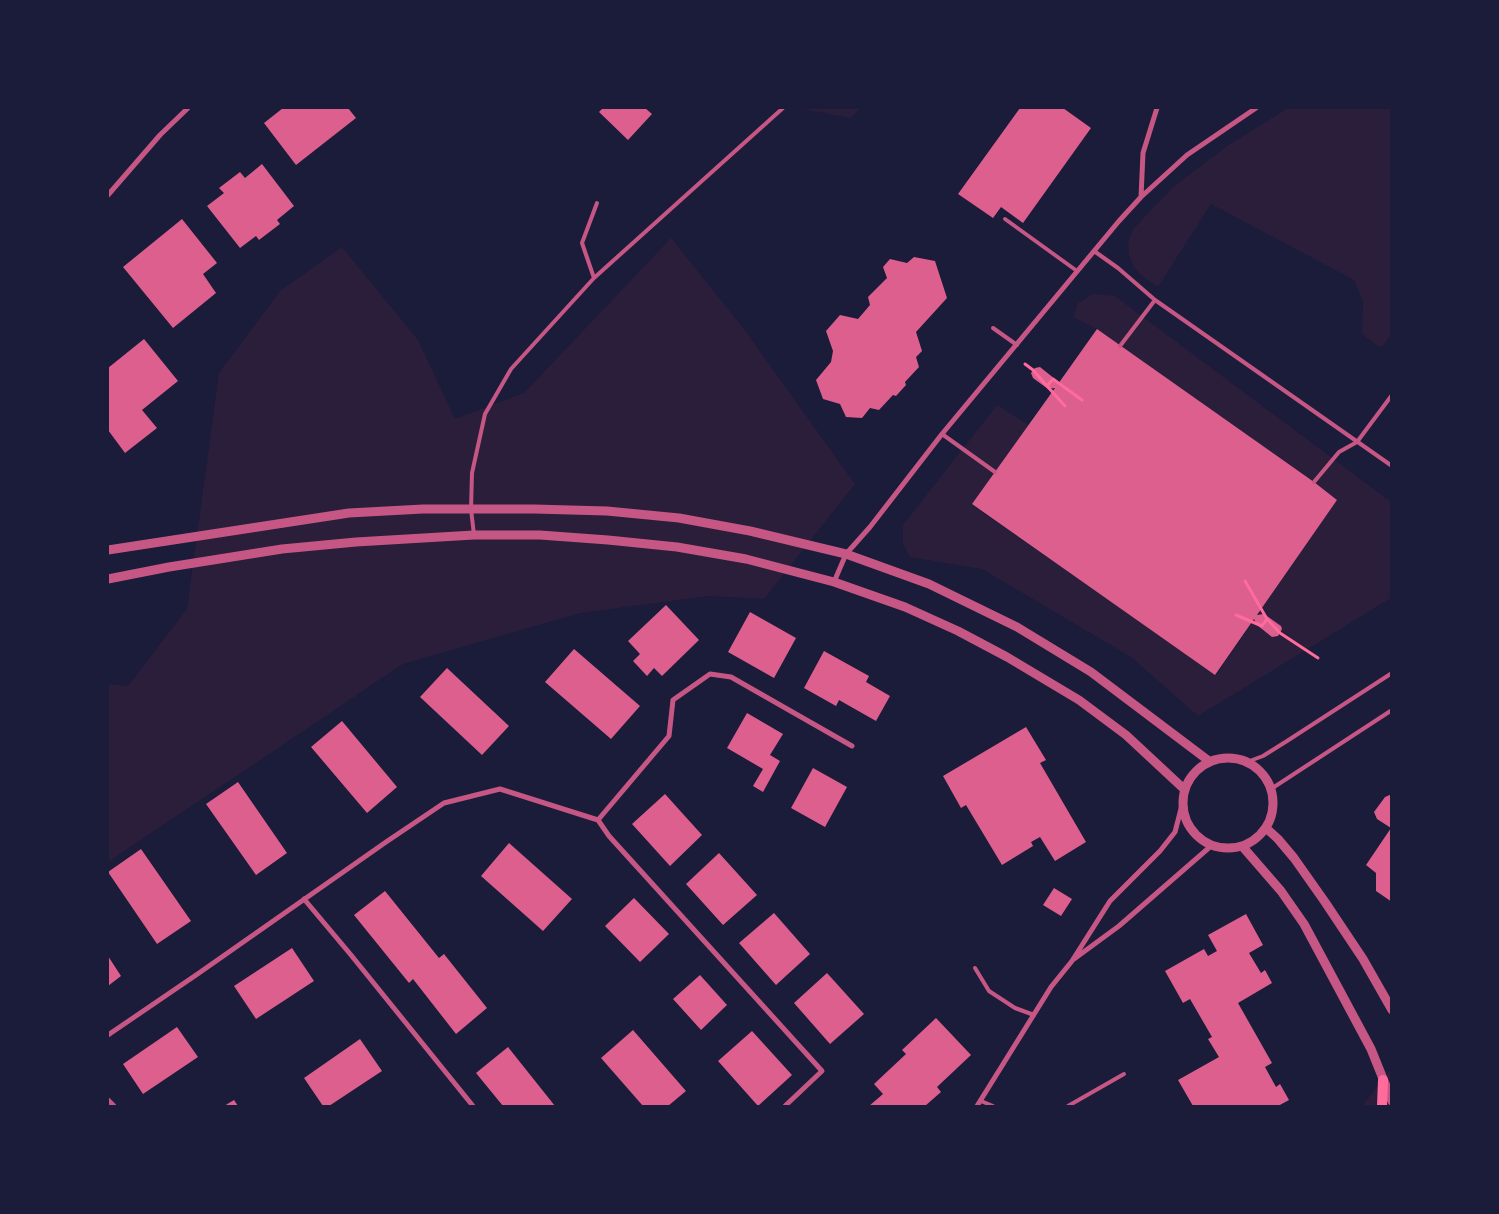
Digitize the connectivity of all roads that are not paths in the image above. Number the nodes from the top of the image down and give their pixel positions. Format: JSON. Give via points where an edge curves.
{"nodes":[{"id":1,"x":188,"y":108,"type":"edge"},
{"id":2,"x":783,"y":108,"type":"edge"},
{"id":3,"x":1157,"y":108,"type":"edge"},
{"id":4,"x":1256,"y":108,"type":"edge"},
{"id":5,"x":108,"y":195,"type":"edge"},
{"id":6,"x":1141,"y":197,"type":"junction"},
{"id":7,"x":597,"y":203,"type":"dead end"},
{"id":8,"x":1005,"y":220,"type":"dead end"},
{"id":9,"x":1094,"y":251,"type":"junction"},
{"id":10,"x":1077,"y":271,"type":"junction"},
{"id":11,"x":594,"y":278,"type":"junction"},
{"id":12,"x":1155,"y":300,"type":"junction"},
{"id":13,"x":993,"y":328,"type":"dead end"},
{"id":14,"x":1016,"y":345,"type":"junction"},
{"id":15,"x":1120,"y":346,"type":"dead end"},
{"id":16,"x":1392,"y":395,"type":"edge"},
{"id":17,"x":942,"y":434,"type":"junction"},
{"id":18,"x":1357,"y":442,"type":"junction"},
{"id":19,"x":1392,"y":466,"type":"edge"},
{"id":20,"x":994,"y":472,"type":"dead end"},
{"id":21,"x":1314,"y":482,"type":"dead end"},
{"id":22,"x":471,"y":509,"type":"junction"},
{"id":23,"x":474,"y":535,"type":"junction"},
{"id":24,"x":108,"y":550,"type":"edge"},
{"id":25,"x":846,"y":554,"type":"junction"},
{"id":26,"x":108,"y":579,"type":"edge"},
{"id":27,"x":834,"y":582,"type":"junction"},
{"id":28,"x":1392,"y":673,"type":"edge"},
{"id":29,"x":1392,"y":710,"type":"edge"},
{"id":30,"x":852,"y":746,"type":"dead end"},
{"id":31,"x":1209,"y":761,"type":"junction"},
{"id":32,"x":1247,"y":762,"type":"junction"},
{"id":33,"x":1184,"y":789,"type":"junction"},
{"id":34,"x":1271,"y":789,"type":"junction"},
{"id":35,"x":1182,"y":805,"type":"junction"},
{"id":36,"x":598,"y":820,"type":"junction"},
{"id":37,"x":1266,"y":828,"type":"junction"},
{"id":38,"x":1211,"y":846,"type":"junction"},
{"id":39,"x":1242,"y":846,"type":"junction"},
{"id":40,"x":304,"y":899,"type":"junction"},
{"id":41,"x":1072,"y":961,"type":"junction"},
{"id":42,"x":975,"y":968,"type":"dead end"},
{"id":43,"x":1392,"y":1010,"type":"edge"},
{"id":44,"x":1034,"y":1015,"type":"junction"},
{"id":45,"x":108,"y":1035,"type":"edge"},
{"id":46,"x":1124,"y":1074,"type":"dead end"},
{"id":47,"x":1383,"y":1080,"type":"junction"},
{"id":48,"x":108,"y":1100,"type":"edge"},
{"id":49,"x":981,"y":1101,"type":"junction"},
{"id":50,"x":1392,"y":1101,"type":"edge"},
{"id":51,"x":114,"y":1106,"type":"edge"},
{"id":52,"x":473,"y":1106,"type":"edge"},
{"id":53,"x":785,"y":1106,"type":"edge"},
{"id":54,"x":977,"y":1106,"type":"edge"},
{"id":55,"x":993,"y":1106,"type":"edge"},
{"id":56,"x":1068,"y":1106,"type":"edge"},
{"id":57,"x":1382,"y":1106,"type":"edge"}],
"edges":[{"from":1,"to":5,"type":"street"},
{"from":2,"to":11,"type":"lane"},
{"from":3,"to":6,"type":"street","via":[[1143,153]]},
{"from":4,"to":6,"type":"street","via":[[1187,155]]},
{"from":6,"to":9,"type":"street"},
{"from":7,"to":11,"type":"lane","via":[[582,243]]},
{"from":8,"to":10,"type":"lane"},
{"from":9,"to":10,"type":"street"},
{"from":9,"to":12,"type":"lane"},
{"from":10,"to":14,"type":"street"},
{"from":11,"to":22,"type":"lane","via":[[510,369],[485,414],[472,473]]},
{"from":12,"to":15,"type":"lane"},
{"from":12,"to":18,"type":"lane"},
{"from":13,"to":14,"type":"lane"},
{"from":14,"to":17,"type":"street"},
{"from":16,"to":18,"type":"lane"},
{"from":17,"to":20,"type":"lane"},
{"from":17,"to":25,"type":"street"},
{"from":18,"to":19,"type":"lane"},
{"from":18,"to":21,"type":"lane","via":[[1339,452]]},
{"from":22,"to":23,"type":"lane"},
{"from":22,"to":24,"type":"street","via":[[349,514]]},
{"from":22,"to":25,"type":"street","via":[[607,511],[679,518]]},
{"from":23,"to":26,"type":"street","via":[[282,550]]},
{"from":23,"to":27,"type":"street","via":[[540,536],[677,546],[746,559]]},
{"from":25,"to":27,"type":"street"},
{"from":25,"to":31,"type":"street","via":[[929,584],[1017,627],[1091,672]]},
{"from":27,"to":33,"type":"street","via":[[904,607],[1007,657],[1078,700],[1126,735]]},
{"from":28,"to":32,"type":"lane","via":[[1263,756]]},
{"from":29,"to":34,"type":"lane"},
{"from":30,"to":36,"type":"street","via":[[730,677],[710,674],[673,700],[669,736]]},
{"from":31,"to":32,"type":"street","via":[[1228,758]]},
{"from":31,"to":33,"type":"street","via":[[1194,772]]},
{"from":32,"to":34,"type":"street","via":[[1262,773]]},
{"from":33,"to":35,"type":"street"},
{"from":34,"to":37,"type":"street","via":[[1272,815]]},
{"from":35,"to":38,"type":"street","via":[[1186,822],[1196,836]]},
{"from":35,"to":41,"type":"street","via":[[1175,832],[1110,901]]},
{"from":36,"to":40,"type":"street","via":[[500,790],[444,803]]},
{"from":36,"to":53,"type":"street","via":[[822,1071]]},
{"from":37,"to":39,"type":"street","via":[[1256,839]]},
{"from":37,"to":43,"type":"street","via":[[1294,858],[1325,902]]},
{"from":38,"to":39,"type":"street","via":[[1226,849]]},
{"from":38,"to":41,"type":"street","via":[[1119,926]]},
{"from":39,"to":47,"type":"street","via":[[1281,890],[1304,924],[1371,1049]]},
{"from":40,"to":45,"type":"street"},
{"from":40,"to":52,"type":"street"},
{"from":41,"to":44,"type":"street"},
{"from":42,"to":44,"type":"lane","via":[[989,991],[1015,1008]]},
{"from":44,"to":49,"type":"street"},
{"from":46,"to":56,"type":"lane"},
{"from":47,"to":50,"type":"street"},
{"from":47,"to":57,"type":"main road"},
{"from":48,"to":51,"type":"street"},
{"from":49,"to":54,"type":"street"},
{"from":49,"to":55,"type":"lane"}]}
